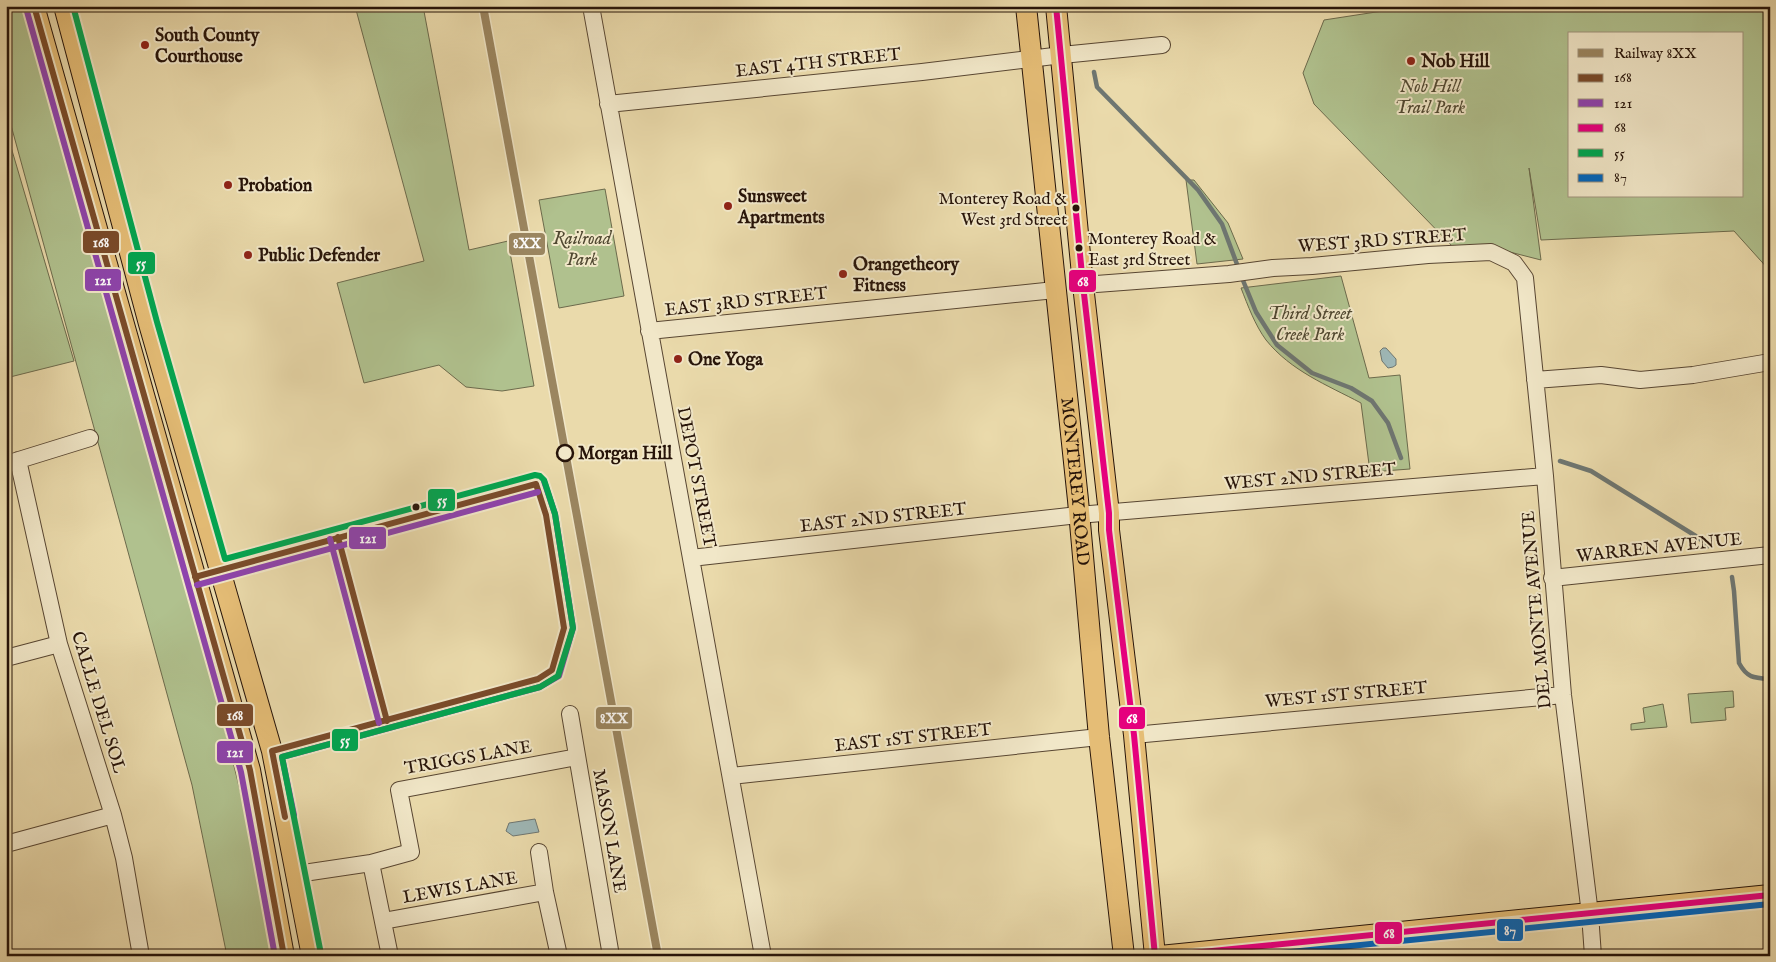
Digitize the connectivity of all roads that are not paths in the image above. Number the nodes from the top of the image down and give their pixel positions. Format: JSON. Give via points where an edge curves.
{"nodes":[{"id":1,"x":34,"y":6,"type":"edge"},
{"id":2,"x":64,"y":6,"type":"edge"},
{"id":3,"x":590,"y":6,"type":"edge"},
{"id":4,"x":1026,"y":6,"type":"edge"},
{"id":5,"x":1056,"y":6,"type":"edge"},
{"id":6,"x":1162,"y":46,"type":"dead end"},
{"id":7,"x":1062,"y":54,"type":"junction"},
{"id":8,"x":1031,"y":59,"type":"junction"},
{"id":9,"x":608,"y":104,"type":"junction"},
{"id":10,"x":1514,"y":263,"type":"joint"},
{"id":11,"x":1084,"y":285,"type":"junction"},
{"id":12,"x":1055,"y":290,"type":"junction"},
{"id":13,"x":649,"y":331,"type":"junction"},
{"id":14,"x":1770,"y":362,"type":"edge"},
{"id":15,"x":1535,"y":380,"type":"junction"},
{"id":16,"x":90,"y":438,"type":"dead end"},
{"id":17,"x":12,"y":462,"type":"edge"},
{"id":18,"x":1545,"y":476,"type":"junction"},
{"id":19,"x":1109,"y":513,"type":"junction"},
{"id":20,"x":1078,"y":515,"type":"junction"},
{"id":21,"x":1770,"y":555,"type":"edge"},
{"id":22,"x":691,"y":558,"type":"junction"},
{"id":23,"x":1552,"y":578,"type":"junction"},
{"id":24,"x":59,"y":644,"type":"junction"},
{"id":25,"x":6,"y":658,"type":"edge"},
{"id":26,"x":1563,"y":695,"type":"junction"},
{"id":27,"x":570,"y":714,"type":"dead end"},
{"id":28,"x":1134,"y":735,"type":"junction"},
{"id":29,"x":1099,"y":737,"type":"junction"},
{"id":30,"x":577,"y":757,"type":"junction"},
{"id":31,"x":731,"y":776,"type":"junction"},
{"id":32,"x":113,"y":815,"type":"junction"},
{"id":33,"x":6,"y":844,"type":"edge"},
{"id":34,"x":539,"y":852,"type":"dead end"},
{"id":35,"x":371,"y":863,"type":"junction"},
{"id":36,"x":296,"y":874,"type":"junction"},
{"id":37,"x":545,"y":892,"type":"junction"},
{"id":38,"x":1770,"y":895,"type":"edge"},
{"id":39,"x":1590,"y":914,"type":"junction"},
{"id":40,"x":383,"y":921,"type":"junction"},
{"id":41,"x":141,"y":956,"type":"edge"},
{"id":42,"x":284,"y":956,"type":"edge"},
{"id":43,"x":312,"y":956,"type":"edge"},
{"id":44,"x":390,"y":956,"type":"edge"},
{"id":45,"x":559,"y":956,"type":"edge"},
{"id":46,"x":611,"y":956,"type":"edge"},
{"id":47,"x":763,"y":956,"type":"edge"},
{"id":48,"x":1124,"y":956,"type":"edge"},
{"id":49,"x":1155,"y":956,"type":"edge"},
{"id":50,"x":1160,"y":956,"type":"edge"},
{"id":51,"x":1593,"y":956,"type":"edge"}],
"edges":[{"from":1,"to":42,"type":"main road","via":[[250,770]]},
{"from":2,"to":36,"type":"main road","via":[[149,324],[272,751]]},
{"from":3,"to":9,"type":"street","name":"DEPOT STREET"},
{"from":4,"to":8,"type":"main road","name":"MONTEREY ROAD"},
{"from":5,"to":7,"type":"main road","name":"MONTEREY ROAD"},
{"from":6,"to":7,"type":"street","name":"EAST 4TH STREET"},
{"from":7,"to":8,"type":"street","name":"EAST 4TH STREET"},
{"from":7,"to":11,"type":"main road","name":"MONTEREY ROAD"},
{"from":8,"to":9,"type":"street","name":"EAST 4TH STREET"},
{"from":8,"to":12,"type":"main road","name":"MONTEREY ROAD"},
{"from":9,"to":13,"type":"street","name":"DEPOT STREET"},
{"from":10,"to":11,"type":"street","name":"WEST 3RD STREET","via":[[1491,252]]},
{"from":10,"to":15,"type":"street","name":"DEL MONTE AVENUE","via":[[1525,278]]},
{"from":11,"to":19,"type":"main road","name":"MONTEREY ROAD"},
{"from":12,"to":13,"type":"street","name":"EAST 3RD STREET"},
{"from":12,"to":20,"type":"main road","name":"MONTEREY ROAD"},
{"from":13,"to":22,"type":"street","name":"DEPOT STREET"},
{"from":14,"to":15,"type":"street","via":[[1640,380],[1601,375]]},
{"from":15,"to":18,"type":"street","name":"DEL MONTE AVENUE"},
{"from":16,"to":17,"type":"street"},
{"from":17,"to":24,"type":"street","name":"CALLE DEL SOL"},
{"from":18,"to":19,"type":"street","name":"WEST 2ND STREET"},
{"from":18,"to":23,"type":"street","name":"DEL MONTE AVENUE"},
{"from":19,"to":20,"type":"street","name":"WEST 2ND STREET"},
{"from":19,"to":28,"type":"main road","name":"MONTEREY ROAD"},
{"from":20,"to":22,"type":"street","name":"EAST 2ND STREET"},
{"from":20,"to":29,"type":"main road","name":"MONTEREY ROAD"},
{"from":21,"to":23,"type":"street","name":"WARREN AVENUE"},
{"from":22,"to":31,"type":"street","name":"DEPOT STREET"},
{"from":23,"to":26,"type":"street","name":"DEL MONTE AVENUE"},
{"from":24,"to":25,"type":"street"},
{"from":24,"to":32,"type":"street","name":"CALLE DEL SOL"},
{"from":26,"to":28,"type":"street","name":"WEST 1ST STREET"},
{"from":26,"to":39,"type":"street","name":"DEL MONTE AVENUE"},
{"from":27,"to":30,"type":"street","name":"MASON LANE"},
{"from":28,"to":49,"type":"main road","name":"MONTEREY ROAD"},
{"from":29,"to":31,"type":"street","name":"EAST 1ST STREET"},
{"from":29,"to":48,"type":"main road","name":"MONTEREY ROAD"},
{"from":30,"to":35,"type":"street","name":"TRIGGS LANE","via":[[399,790],[411,852]]},
{"from":30,"to":46,"type":"street","name":"MASON LANE"},
{"from":31,"to":47,"type":"street","name":"DEPOT STREET"},
{"from":32,"to":33,"type":"street"},
{"from":32,"to":41,"type":"street","name":"CALLE DEL SOL"},
{"from":34,"to":37,"type":"street"},
{"from":35,"to":36,"type":"street"},
{"from":35,"to":40,"type":"street"},
{"from":36,"to":43,"type":"main road"},
{"from":37,"to":40,"type":"street","name":"LEWIS LANE"},
{"from":37,"to":45,"type":"street"},
{"from":38,"to":39,"type":"main road"},
{"from":39,"to":50,"type":"main road"},
{"from":39,"to":51,"type":"street","name":"DEL MONTE AVENUE"},
{"from":40,"to":44,"type":"street"}]}
